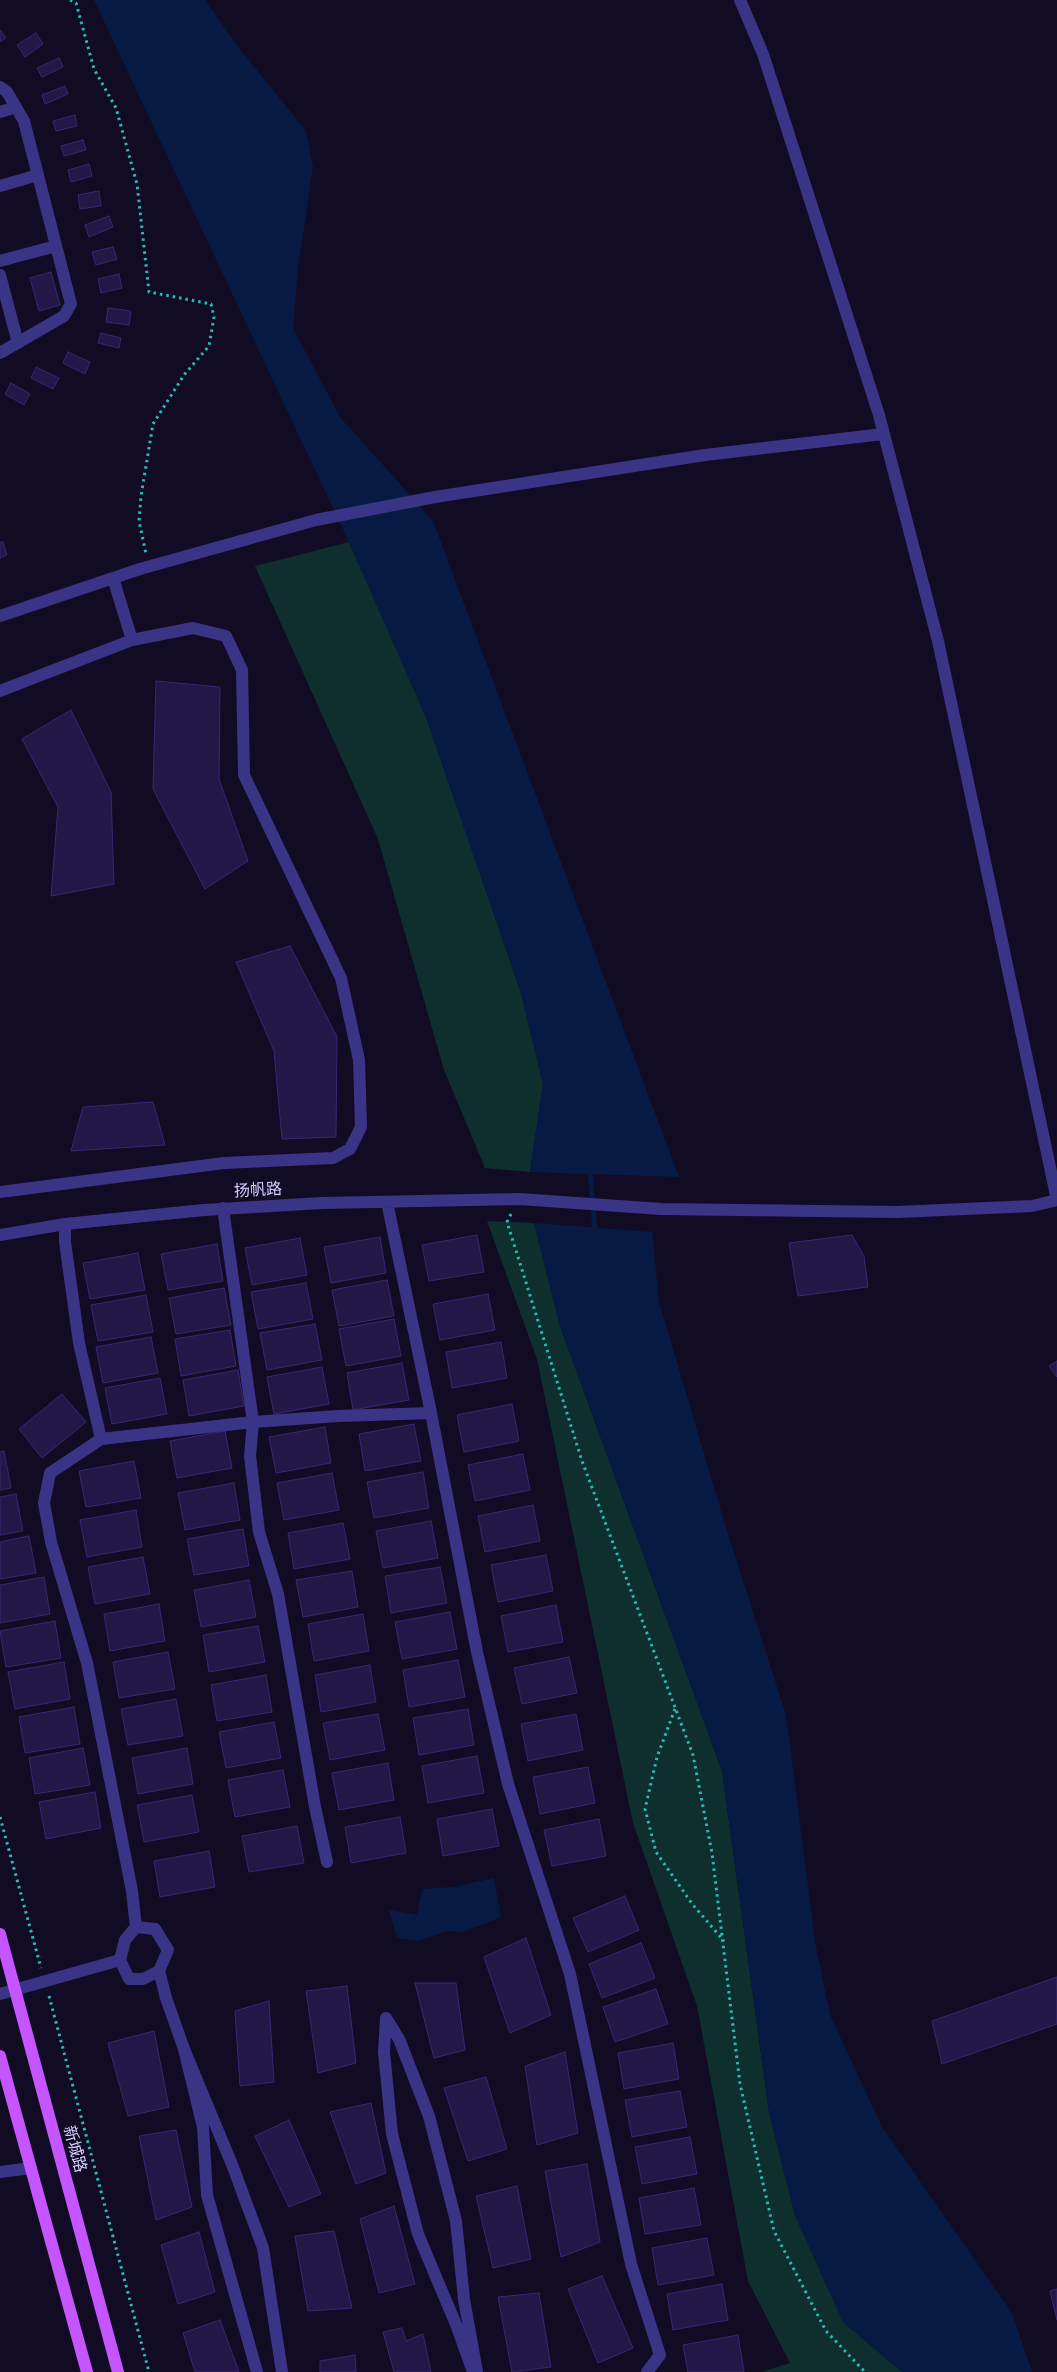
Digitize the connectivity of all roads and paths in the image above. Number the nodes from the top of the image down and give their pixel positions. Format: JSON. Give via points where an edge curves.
{"nodes":[{"id":1,"x":70,"y":0,"type":"edge"},
{"id":2,"x":740,"y":0,"type":"edge"},
{"id":3,"x":0,"y":87,"type":"edge"},
{"id":4,"x":16,"y":107,"type":"junction"},
{"id":5,"x":0,"y":112,"type":"edge"},
{"id":6,"x":38,"y":175,"type":"junction"},
{"id":7,"x":0,"y":186,"type":"edge"},
{"id":8,"x":56,"y":246,"type":"junction"},
{"id":9,"x":0,"y":261,"type":"edge"},
{"id":10,"x":0,"y":275,"type":"edge"},
{"id":11,"x":18,"y":343,"type":"junction"},
{"id":12,"x":0,"y":352,"type":"edge"},
{"id":13,"x":883,"y":434,"type":"junction"},
{"id":14,"x":148,"y":567,"type":"junction"},
{"id":15,"x":113,"y":578,"type":"junction"},
{"id":16,"x":0,"y":616,"type":"edge"},
{"id":17,"x":132,"y":640,"type":"junction"},
{"id":18,"x":0,"y":691,"type":"edge"},
{"id":19,"x":0,"y":1192,"type":"edge"},
{"id":20,"x":520,"y":1199,"type":"junction"},
{"id":21,"x":1057,"y":1200,"type":"edge"},
{"id":22,"x":388,"y":1202,"type":"junction"},
{"id":23,"x":223,"y":1208,"type":"junction"},
{"id":24,"x":65,"y":1224,"type":"junction"},
{"id":25,"x":0,"y":1235,"type":"edge"},
{"id":26,"x":432,"y":1413,"type":"junction"},
{"id":27,"x":254,"y":1422,"type":"junction"},
{"id":28,"x":101,"y":1439,"type":"junction"},
{"id":29,"x":675,"y":1708,"type":"junction"},
{"id":30,"x":0,"y":1817,"type":"edge"},
{"id":31,"x":327,"y":1862,"type":"dead end"},
{"id":32,"x":136,"y":1927,"type":"junction"},
{"id":33,"x":0,"y":1934,"type":"edge"},
{"id":34,"x":724,"y":1942,"type":"junction"},
{"id":35,"x":120,"y":1960,"type":"junction"},
{"id":36,"x":159,"y":1971,"type":"junction"},
{"id":37,"x":45,"y":1982,"type":"junction"},
{"id":38,"x":15,"y":1990,"type":"junction"},
{"id":39,"x":0,"y":1994,"type":"edge"},
{"id":40,"x":184,"y":2050,"type":"junction"},
{"id":41,"x":0,"y":2056,"type":"edge"},
{"id":42,"x":31,"y":2168,"type":"junction"},
{"id":43,"x":0,"y":2172,"type":"edge"},
{"id":44,"x":87,"y":2372,"type":"edge"},
{"id":45,"x":118,"y":2372,"type":"edge"},
{"id":46,"x":148,"y":2372,"type":"edge"},
{"id":47,"x":257,"y":2372,"type":"edge"},
{"id":48,"x":282,"y":2372,"type":"edge"},
{"id":49,"x":473,"y":2372,"type":"edge"},
{"id":50,"x":477,"y":2372,"type":"edge"},
{"id":51,"x":648,"y":2372,"type":"edge"},
{"id":52,"x":865,"y":2372,"type":"edge"}],
"edges":[{"from":1,"to":14,"type":"path","via":[[76,3],[94,69],[116,108],[132,164],[149,292],[211,304],[214,317],[209,346],[184,375],[153,424],[139,521]]},
{"from":2,"to":13,"type":"street","via":[[763,54]]},
{"from":3,"to":4,"type":"street"},
{"from":4,"to":5,"type":"street"},
{"from":4,"to":6,"type":"street","via":[[24,121]]},
{"from":6,"to":7,"type":"street"},
{"from":6,"to":8,"type":"street"},
{"from":8,"to":9,"type":"street"},
{"from":8,"to":11,"type":"street","via":[[71,304],[64,316]]},
{"from":10,"to":11,"type":"street"},
{"from":11,"to":12,"type":"street"},
{"from":13,"to":14,"type":"street","via":[[705,455],[435,497],[316,520]]},
{"from":13,"to":21,"type":"street","via":[[938,641]]},
{"from":14,"to":15,"type":"street"},
{"from":15,"to":16,"type":"street"},
{"from":15,"to":17,"type":"street"},
{"from":17,"to":18,"type":"street"},
{"from":17,"to":19,"type":"street","via":[[193,628],[226,636],[242,670],[244,775],[341,978],[359,1060],[361,1127],[350,1149],[333,1158],[224,1163]]},
{"from":20,"to":21,"type":"street","name":"扬帆路","via":[[661,1209],[898,1212],[1032,1206]]},
{"from":20,"to":22,"type":"street","name":"扬帆路"},
{"from":20,"to":29,"type":"path","via":[[507,1222],[582,1461]]},
{"from":22,"to":23,"type":"street","name":"扬帆路"},
{"from":22,"to":26,"type":"street"},
{"from":23,"to":24,"type":"street","name":"扬帆路"},
{"from":23,"to":27,"type":"street"},
{"from":24,"to":25,"type":"street","name":"扬帆路"},
{"from":24,"to":28,"type":"street","via":[[64,1242],[79,1343]]},
{"from":26,"to":27,"type":"street"},
{"from":26,"to":51,"type":"street","via":[[477,1652],[508,1784],[570,1974],[631,2264],[660,2355]]},
{"from":27,"to":28,"type":"street"},
{"from":27,"to":31,"type":"street","via":[[250,1456],[259,1532],[278,1594],[314,1807]]},
{"from":28,"to":32,"type":"street","via":[[50,1473],[44,1503],[51,1542],[88,1663]]},
{"from":29,"to":34,"type":"path","via":[[693,1754],[712,1853]]},
{"from":29,"to":34,"type":"path","via":[[657,1757],[646,1809],[656,1852]]},
{"from":30,"to":37,"type":"path"},
{"from":32,"to":35,"type":"street","via":[[125,1940]]},
{"from":32,"to":36,"type":"street","via":[[155,1929],[168,1950]]},
{"from":33,"to":38,"type":"main road","name":"新城路"},
{"from":34,"to":52,"type":"path","via":[[740,2084],[774,2231],[826,2331]]},
{"from":35,"to":36,"type":"street","via":[[129,1979],[143,1978]]},
{"from":35,"to":37,"type":"street"},
{"from":36,"to":40,"type":"street"},
{"from":37,"to":38,"type":"street"},
{"from":37,"to":46,"type":"path"},
{"from":38,"to":39,"type":"street"},
{"from":38,"to":45,"type":"main road","name":"新城路"},
{"from":40,"to":47,"type":"street","via":[[203,2127],[207,2195]]},
{"from":40,"to":48,"type":"street","via":[[263,2248]]},
{"from":41,"to":42,"type":"main road"},
{"from":42,"to":43,"type":"street"},
{"from":42,"to":44,"type":"main road"},
{"from":49,"to":50,"type":"street","via":[[418,2234],[392,2134],[384,2052],[386,2018],[399,2039],[429,2116],[456,2221],[464,2299]]}]}
